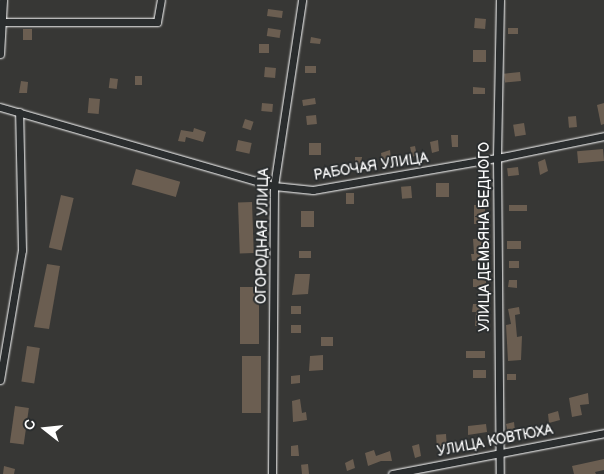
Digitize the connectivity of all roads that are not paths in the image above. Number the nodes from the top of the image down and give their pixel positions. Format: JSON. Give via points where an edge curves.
{"nodes":[{"id":1,"x":3,"y":0,"type":"edge"},
{"id":2,"x":161,"y":0,"type":"edge"},
{"id":3,"x":302,"y":0,"type":"edge"},
{"id":4,"x":500,"y":0,"type":"edge"},
{"id":5,"x":3,"y":22,"type":"junction"},
{"id":6,"x":0,"y":54,"type":"edge"},
{"id":7,"x":0,"y":107,"type":"edge"},
{"id":8,"x":19,"y":112,"type":"junction"},
{"id":9,"x":604,"y":136,"type":"edge"},
{"id":10,"x":497,"y":158,"type":"junction"},
{"id":11,"x":274,"y":186,"type":"junction"},
{"id":12,"x":0,"y":380,"type":"edge"},
{"id":13,"x":604,"y":433,"type":"edge"},
{"id":14,"x":498,"y":454,"type":"junction"},
{"id":15,"x":272,"y":474,"type":"edge"},
{"id":16,"x":392,"y":474,"type":"edge"},
{"id":17,"x":500,"y":474,"type":"edge"}],
"edges":[{"from":1,"to":5,"type":"street"},
{"from":2,"to":5,"type":"street","via":[[157,22]]},
{"from":3,"to":11,"type":"street","name":"ОГОРОДНАЯ УЛИЦА"},
{"from":4,"to":10,"type":"street","name":"УЛИЦА ДЕМЬЯНА БЕДНОГО"},
{"from":5,"to":6,"type":"street"},
{"from":7,"to":8,"type":"street","name":"РАБОЧАЯ УЛИЦА"},
{"from":8,"to":11,"type":"street","name":"РАБОЧАЯ УЛИЦА"},
{"from":8,"to":12,"type":"street","via":[[22,250]]},
{"from":9,"to":10,"type":"street","name":"РАБОЧАЯ УЛИЦА"},
{"from":10,"to":11,"type":"street","name":"РАБОЧАЯ УЛИЦА","via":[[313,190]]},
{"from":10,"to":14,"type":"street","name":"УЛИЦА ДЕМЬЯНА БЕДНОГО"},
{"from":11,"to":15,"type":"street","name":"ОГОРОДНАЯ УЛИЦА"},
{"from":13,"to":14,"type":"street","name":"УЛИЦА КОВТЮХА"},
{"from":14,"to":16,"type":"street","name":"УЛИЦА КОВТЮХА"},
{"from":14,"to":17,"type":"street","name":"УЛИЦА ДЕМЬЯНА БЕДНОГО"}]}
